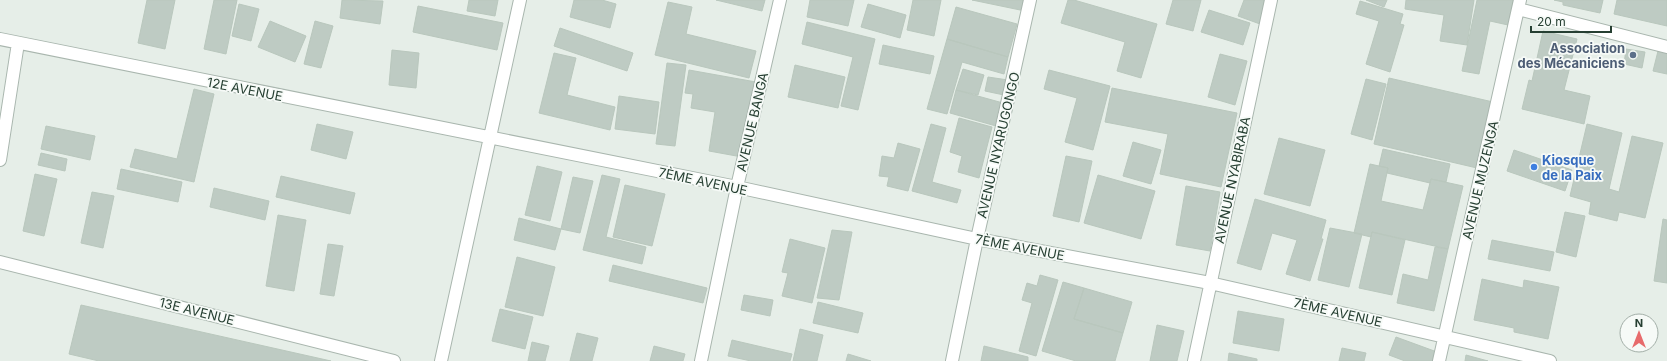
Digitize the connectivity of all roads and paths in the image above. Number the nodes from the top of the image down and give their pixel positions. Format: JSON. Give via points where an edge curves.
{"nodes":[{"id":1,"x":520,"y":0,"type":"edge"},
{"id":2,"x":780,"y":0,"type":"edge"},
{"id":3,"x":1030,"y":0,"type":"edge"},
{"id":4,"x":1271,"y":0,"type":"edge"},
{"id":5,"x":1519,"y":4,"type":"edge"},
{"id":6,"x":0,"y":39,"type":"edge"},
{"id":7,"x":18,"y":43,"type":"junction"},
{"id":8,"x":1667,"y":47,"type":"edge"},
{"id":9,"x":490,"y":138,"type":"junction"},
{"id":10,"x":0,"y":160,"type":"edge"},
{"id":11,"x":737,"y":188,"type":"junction"},
{"id":12,"x":977,"y":239,"type":"junction"},
{"id":13,"x":0,"y":262,"type":"edge"},
{"id":14,"x":1210,"y":283,"type":"junction"},
{"id":15,"x":1444,"y":337,"type":"junction"},
{"id":16,"x":394,"y":361,"type":"edge"},
{"id":17,"x":441,"y":361,"type":"edge"},
{"id":18,"x":701,"y":361,"type":"edge"},
{"id":19,"x":952,"y":361,"type":"edge"},
{"id":20,"x":1194,"y":361,"type":"edge"},
{"id":21,"x":1439,"y":361,"type":"edge"},
{"id":22,"x":1550,"y":361,"type":"edge"}],
"edges":[{"from":1,"to":9,"type":"street"},
{"from":2,"to":11,"type":"street","name":"AVENUE BANGA"},
{"from":3,"to":12,"type":"street","name":"AVENUE NYARUGONGO"},
{"from":4,"to":14,"type":"street","name":"AVENUE NYABIRABA"},
{"from":5,"to":8,"type":"street"},
{"from":5,"to":15,"type":"street","name":"AVENUE MUZENGA"},
{"from":6,"to":7,"type":"street","name":"12E AVENUE"},
{"from":7,"to":9,"type":"street","name":"12E AVENUE"},
{"from":7,"to":10,"type":"street"},
{"from":9,"to":11,"type":"street","name":"7ÈME AVENUE"},
{"from":9,"to":17,"type":"street"},
{"from":11,"to":12,"type":"street","name":"7ÈME AVENUE"},
{"from":11,"to":18,"type":"street","name":"AVENUE BANGA"},
{"from":12,"to":14,"type":"street","name":"7ÈME AVENUE"},
{"from":12,"to":19,"type":"street","name":"AVENUE NYARUGONGO"},
{"from":13,"to":16,"type":"street","name":"13E AVENUE"},
{"from":14,"to":15,"type":"street","name":"7ÈME AVENUE"},
{"from":14,"to":20,"type":"street","name":"AVENUE NYABIRABA"},
{"from":15,"to":21,"type":"street","name":"AVENUE MUZENGA"},
{"from":15,"to":22,"type":"street","name":"7ÈME AVENUE"}]}
